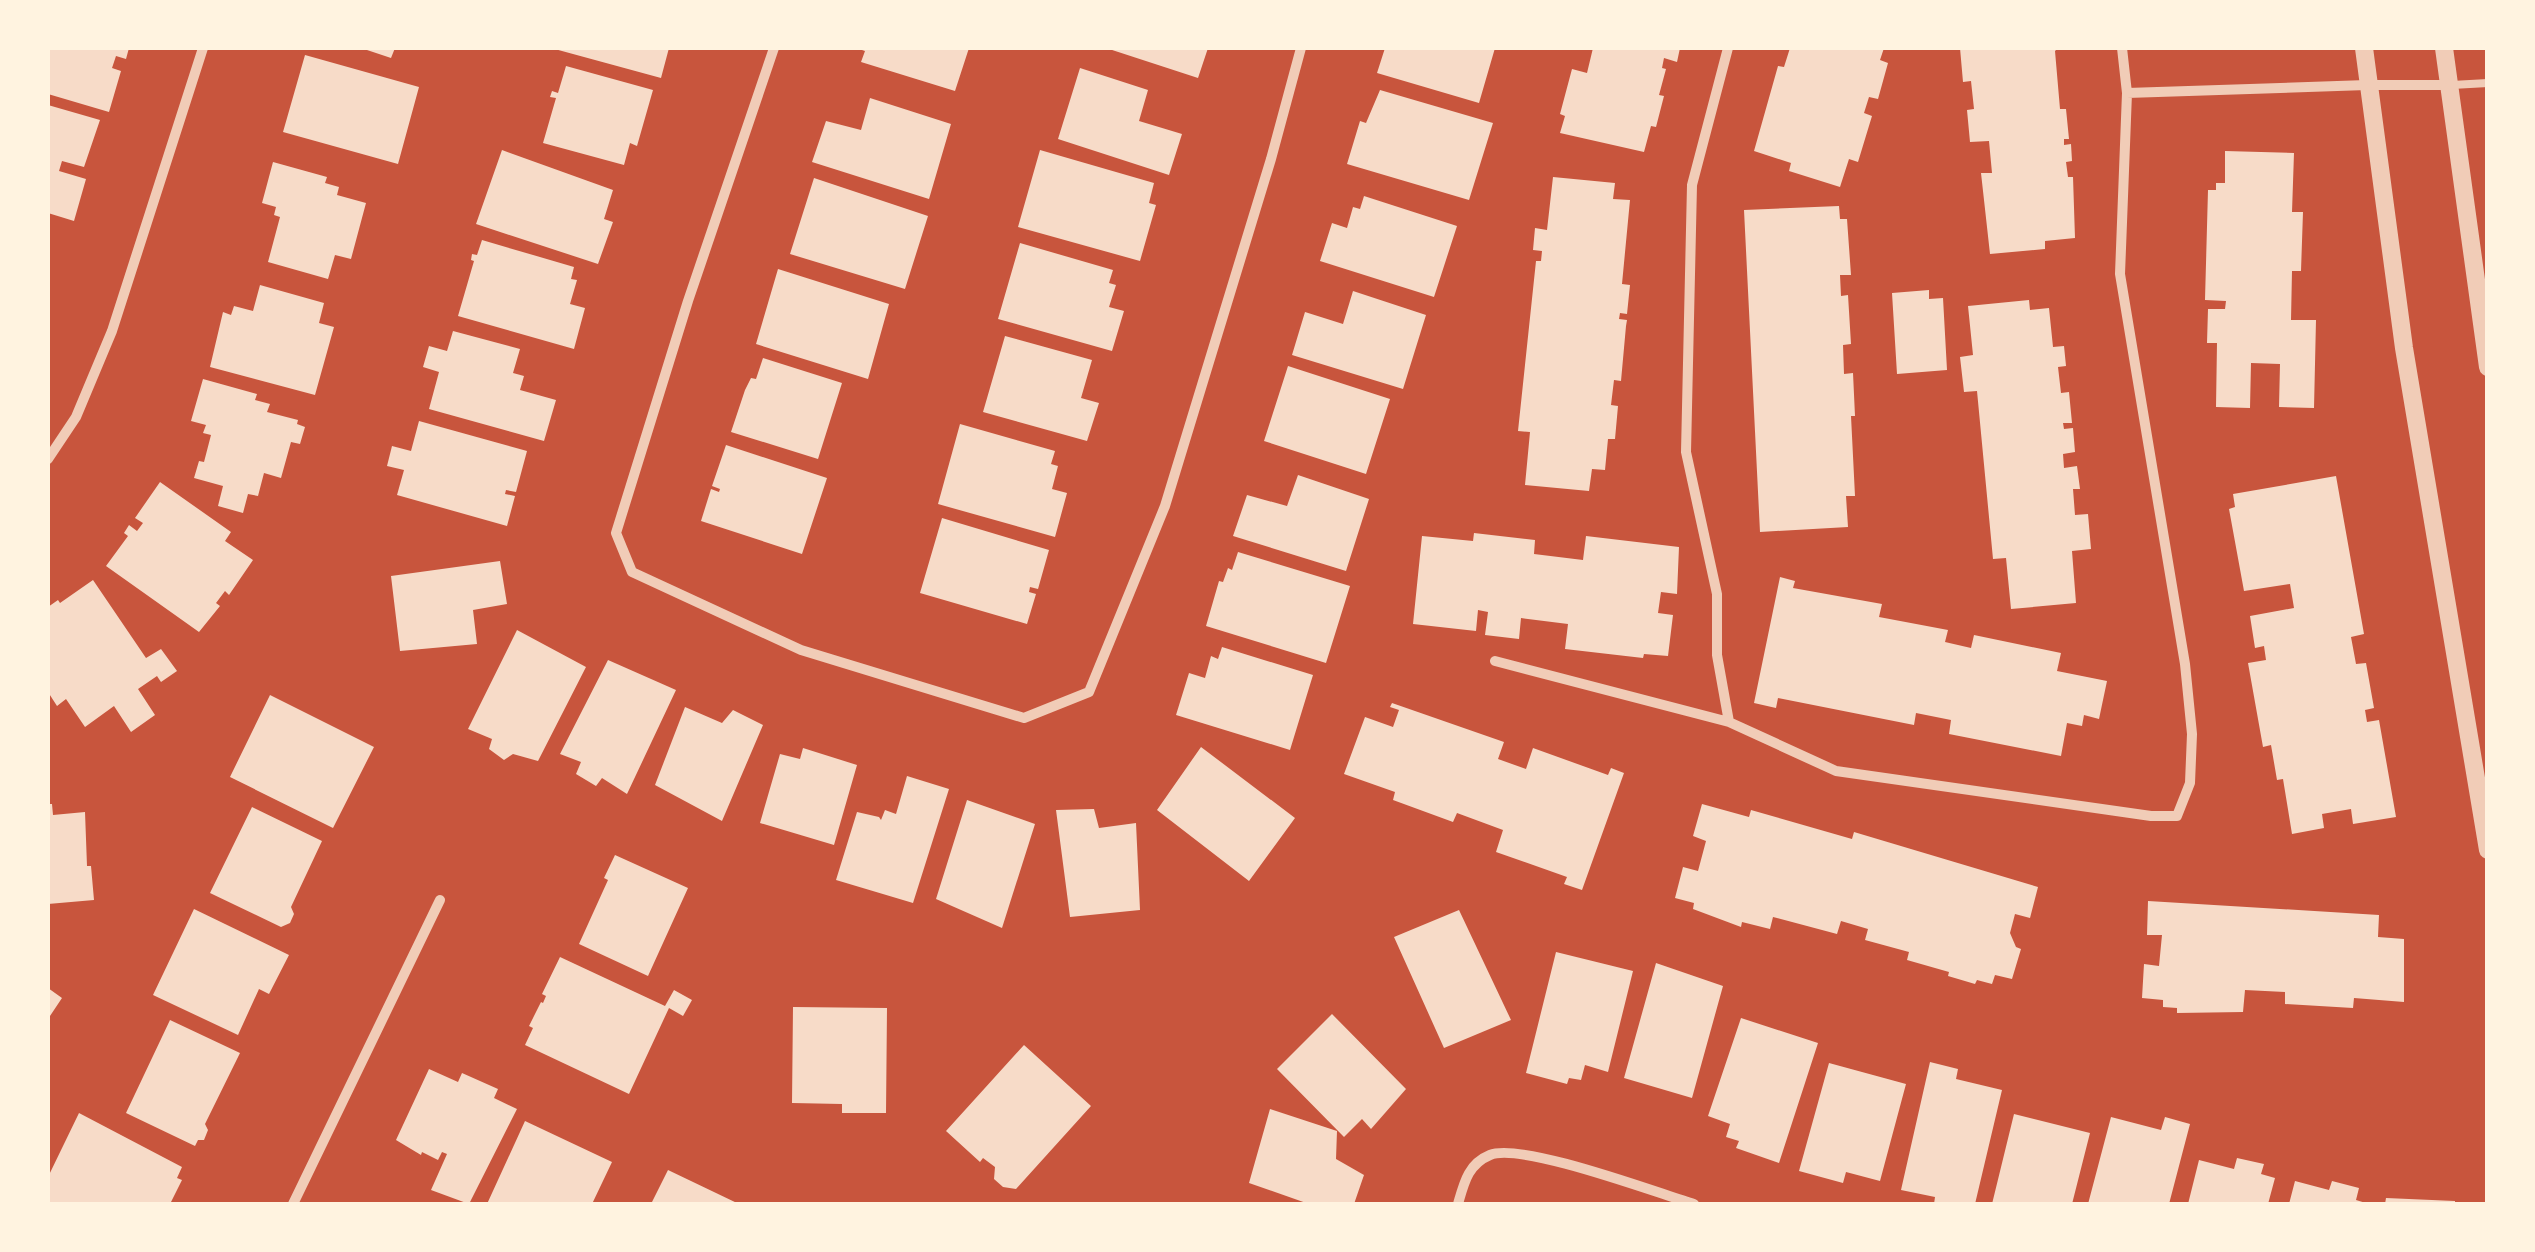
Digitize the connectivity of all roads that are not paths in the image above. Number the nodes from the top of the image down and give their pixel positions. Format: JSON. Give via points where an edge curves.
{"nodes":[{"id":1,"x":202,"y":48,"type":"edge"},
{"id":2,"x":774,"y":48,"type":"edge"},
{"id":3,"x":1301,"y":48,"type":"edge"},
{"id":4,"x":1728,"y":48,"type":"edge"},
{"id":5,"x":2122,"y":48,"type":"edge"},
{"id":6,"x":2364,"y":48,"type":"edge"},
{"id":7,"x":2444,"y":48,"type":"edge"},
{"id":8,"x":2488,"y":82,"type":"edge"},
{"id":9,"x":2366,"y":84,"type":"junction"},
{"id":10,"x":2447,"y":85,"type":"junction"},
{"id":11,"x":2127,"y":93,"type":"junction"},
{"id":12,"x":2488,"y":368,"type":"edge"},
{"id":13,"x":48,"y":459,"type":"edge"},
{"id":14,"x":1495,"y":661,"type":"dead end"},
{"id":15,"x":1729,"y":722,"type":"junction"},
{"id":16,"x":2488,"y":850,"type":"edge"},
{"id":17,"x":440,"y":900,"type":"dead end"},
{"id":18,"x":292,"y":1204,"type":"edge"},
{"id":19,"x":1458,"y":1204,"type":"edge"},
{"id":20,"x":1694,"y":1204,"type":"edge"}],
"edges":[{"from":1,"to":13,"type":"street","via":[[112,331],[76,417]]},
{"from":2,"to":3,"type":"street","via":[[616,533],[632,572],[800,650],[1024,718],[1089,692],[1165,506]]},
{"from":4,"to":15,"type":"street","via":[[1692,186],[1686,452],[1717,594],[1717,655]]},
{"from":5,"to":11,"type":"street"},
{"from":6,"to":9,"type":"street"},
{"from":7,"to":10,"type":"street"},
{"from":8,"to":10,"type":"lane"},
{"from":9,"to":10,"type":"street"},
{"from":9,"to":11,"type":"street"},
{"from":9,"to":16,"type":"street"},
{"from":10,"to":12,"type":"street"},
{"from":11,"to":15,"type":"street","via":[[2120,274],[2192,734],[2190,782],[2177,816],[1836,772]]},
{"from":14,"to":15,"type":"street"},
{"from":17,"to":18,"type":"street"},
{"from":19,"to":20,"type":"street","via":[[1468,1170],[1492,1154],[1524,1153]]}]}
